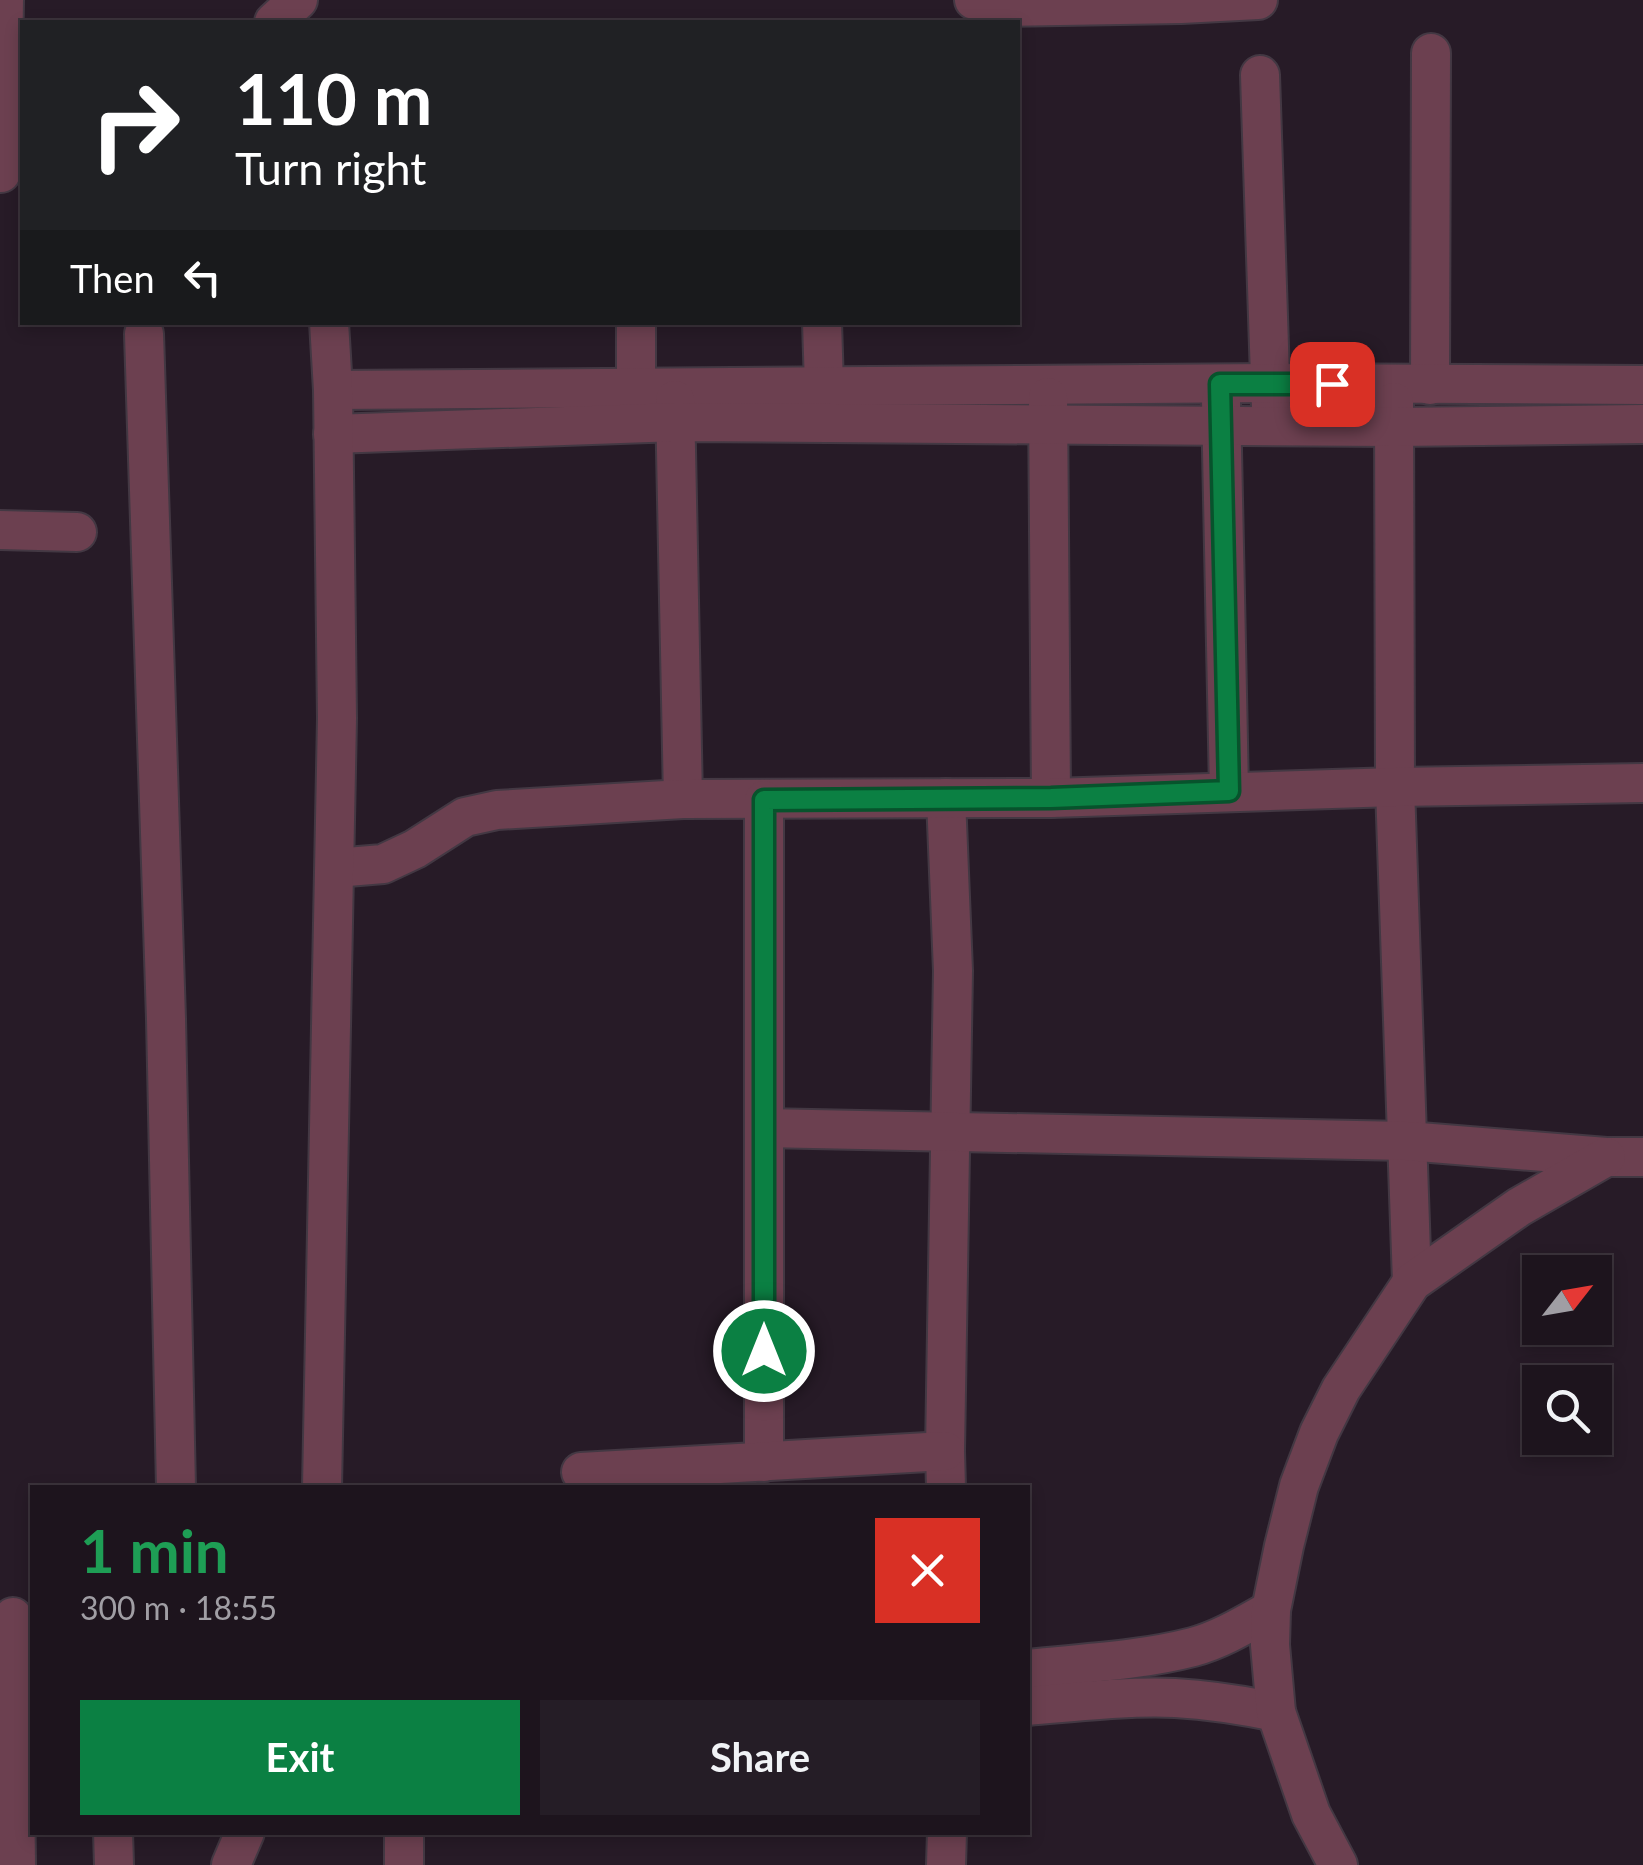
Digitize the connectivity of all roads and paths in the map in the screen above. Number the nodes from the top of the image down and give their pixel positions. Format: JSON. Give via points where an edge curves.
{"nodes":[{"id":1,"x":4,"y":0,"type":"edge"},
{"id":2,"x":298,"y":0,"type":"edge"},
{"id":3,"x":974,"y":0,"type":"edge"},
{"id":4,"x":1258,"y":0,"type":"edge"},
{"id":5,"x":276,"y":20,"type":"edge"},
{"id":6,"x":1430,"y":53,"type":"dead end"},
{"id":7,"x":1260,"y":75,"type":"dead end"},
{"id":8,"x":0,"y":173,"type":"edge"},
{"id":9,"x":328,"y":325,"type":"edge"},
{"id":10,"x":636,"y":325,"type":"edge"},
{"id":11,"x":822,"y":325,"type":"edge"},
{"id":12,"x":144,"y":334,"type":"dead end"},
{"id":13,"x":1270,"y":383,"type":"junction"},
{"id":14,"x":1048,"y":384,"type":"junction"},
{"id":15,"x":1220,"y":384,"type":"junction"},
{"id":16,"x":1412,"y":385,"type":"junction"},
{"id":17,"x":1643,"y":385,"type":"edge"},
{"id":18,"x":824,"y":386,"type":"junction"},
{"id":19,"x":636,"y":388,"type":"junction"},
{"id":20,"x":333,"y":390,"type":"junction"},
{"id":21,"x":676,"y":405,"type":"junction"},
{"id":22,"x":1048,"y":423,"type":"junction"},
{"id":23,"x":1643,"y":424,"type":"edge"},
{"id":24,"x":1221,"y":426,"type":"junction"},
{"id":25,"x":1271,"y":426,"type":"junction"},
{"id":26,"x":1395,"y":427,"type":"junction"},
{"id":27,"x":333,"y":434,"type":"junction"},
{"id":28,"x":0,"y":530,"type":"edge"},
{"id":29,"x":76,"y":532,"type":"dead end"},
{"id":30,"x":1643,"y":783,"type":"edge"},
{"id":31,"x":1395,"y":786,"type":"junction"},
{"id":32,"x":1229,"y":791,"type":"junction"},
{"id":33,"x":946,"y":798,"type":"junction"},
{"id":34,"x":1051,"y":798,"type":"junction"},
{"id":35,"x":683,"y":799,"type":"junction"},
{"id":36,"x":764,"y":800,"type":"junction"},
{"id":37,"x":336,"y":868,"type":"junction"},
{"id":38,"x":764,"y":1128,"type":"junction"},
{"id":39,"x":950,"y":1133,"type":"junction"},
{"id":40,"x":1407,"y":1141,"type":"junction"},
{"id":41,"x":1625,"y":1157,"type":"edge"},
{"id":42,"x":1412,"y":1282,"type":"junction"},
{"id":43,"x":764,"y":1462,"type":"junction"},
{"id":44,"x":946,"y":1470,"type":"edge"},
{"id":45,"x":581,"y":1472,"type":"dead end"},
{"id":46,"x":176,"y":1485,"type":"edge"},
{"id":47,"x":322,"y":1485,"type":"edge"},
{"id":48,"x":1272,"y":1610,"type":"junction"},
{"id":49,"x":15,"y":1617,"type":"edge"},
{"id":50,"x":1030,"y":1669,"type":"edge"},
{"id":51,"x":1030,"y":1706,"type":"edge"},
{"id":52,"x":1276,"y":1712,"type":"junction"},
{"id":53,"x":113,"y":1835,"type":"edge"},
{"id":54,"x":245,"y":1835,"type":"edge"},
{"id":55,"x":404,"y":1835,"type":"edge"},
{"id":56,"x":947,"y":1835,"type":"edge"},
{"id":57,"x":16,"y":1865,"type":"edge"},
{"id":58,"x":114,"y":1865,"type":"edge"},
{"id":59,"x":231,"y":1865,"type":"edge"},
{"id":60,"x":404,"y":1865,"type":"edge"},
{"id":61,"x":946,"y":1865,"type":"edge"},
{"id":62,"x":1338,"y":1865,"type":"edge"}],
"edges":[{"from":1,"to":8,"type":"street"},
{"from":2,"to":5,"type":"street"},
{"from":3,"to":4,"type":"street","via":[[996,7]]},
{"from":6,"to":16,"type":"street"},
{"from":7,"to":13,"type":"street"},
{"from":9,"to":20,"type":"street"},
{"from":10,"to":19,"type":"street"},
{"from":11,"to":18,"type":"street"},
{"from":12,"to":46,"type":"street"},
{"from":13,"to":15,"type":"street"},
{"from":13,"to":16,"type":"street"},
{"from":13,"to":25,"type":"street"},
{"from":14,"to":15,"type":"street"},
{"from":14,"to":18,"type":"street"},
{"from":14,"to":22,"type":"street"},
{"from":15,"to":24,"type":"street"},
{"from":16,"to":17,"type":"street"},
{"from":16,"to":26,"type":"street"},
{"from":18,"to":21,"type":"street"},
{"from":19,"to":20,"type":"street"},
{"from":19,"to":21,"type":"street"},
{"from":20,"to":27,"type":"street"},
{"from":21,"to":22,"type":"street"},
{"from":21,"to":27,"type":"street"},
{"from":21,"to":35,"type":"street"},
{"from":22,"to":24,"type":"street"},
{"from":22,"to":34,"type":"street"},
{"from":23,"to":26,"type":"street"},
{"from":24,"to":25,"type":"street"},
{"from":24,"to":32,"type":"street"},
{"from":25,"to":26,"type":"street"},
{"from":26,"to":31,"type":"street"},
{"from":27,"to":37,"type":"street"},
{"from":28,"to":29,"type":"street"},
{"from":30,"to":31,"type":"street"},
{"from":31,"to":32,"type":"street"},
{"from":31,"to":40,"type":"street"},
{"from":32,"to":34,"type":"street"},
{"from":33,"to":34,"type":"street"},
{"from":33,"to":36,"type":"street"},
{"from":33,"to":39,"type":"street"},
{"from":35,"to":36,"type":"street"},
{"from":35,"to":37,"type":"street","via":[[478,813],[400,858]]},
{"from":36,"to":38,"type":"street"},
{"from":37,"to":47,"type":"street"},
{"from":38,"to":39,"type":"street"},
{"from":38,"to":43,"type":"street"},
{"from":39,"to":40,"type":"street"},
{"from":39,"to":44,"type":"street"},
{"from":40,"to":41,"type":"street"},
{"from":40,"to":42,"type":"street"},
{"from":41,"to":42,"type":"street","via":[[1519,1207]]},
{"from":42,"to":48,"type":"street","via":[[1318,1433],[1299,1486]]},
{"from":43,"to":44,"type":"street"},
{"from":43,"to":45,"type":"street"},
{"from":48,"to":50,"type":"street","via":[[1196,1647]]},
{"from":48,"to":52,"type":"street"},
{"from":49,"to":57,"type":"street"},
{"from":51,"to":52,"type":"street","via":[[1172,1698]]},
{"from":52,"to":62,"type":"street","via":[[1310,1814]]},
{"from":53,"to":58,"type":"street"},
{"from":54,"to":59,"type":"street"},
{"from":55,"to":60,"type":"street"},
{"from":56,"to":61,"type":"street"}]}
